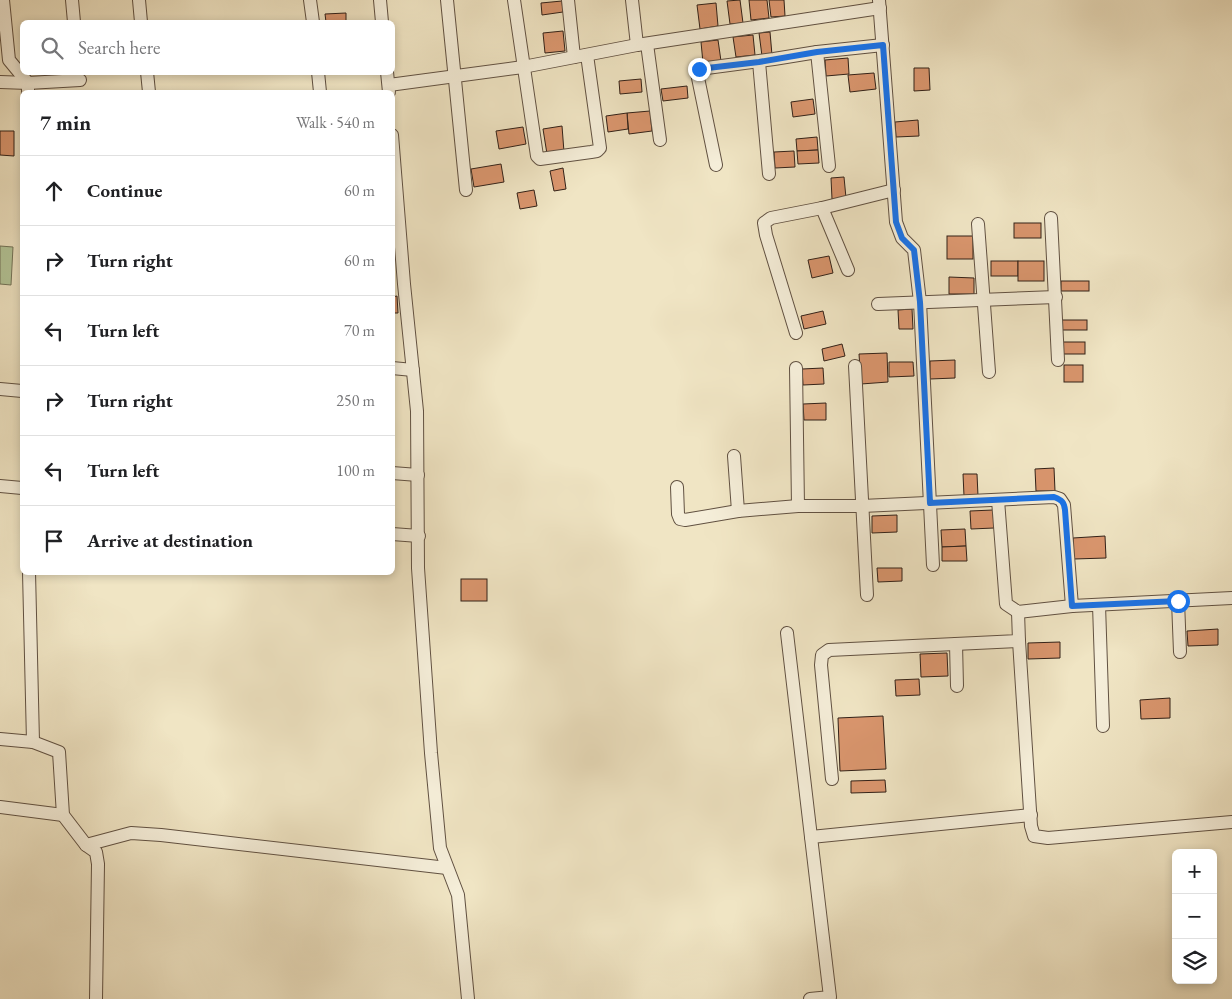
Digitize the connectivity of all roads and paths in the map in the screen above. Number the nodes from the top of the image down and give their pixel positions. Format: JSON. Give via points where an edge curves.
{"nodes":[{"id":1,"x":3,"y":0,"type":"edge"},
{"id":2,"x":72,"y":0,"type":"edge"},
{"id":3,"x":139,"y":0,"type":"edge"},
{"id":4,"x":310,"y":0,"type":"edge"},
{"id":5,"x":380,"y":0,"type":"edge"},
{"id":6,"x":447,"y":0,"type":"edge"},
{"id":7,"x":514,"y":0,"type":"edge"},
{"id":8,"x":568,"y":0,"type":"edge"},
{"id":9,"x":632,"y":0,"type":"edge"},
{"id":10,"x":880,"y":4,"type":"edge"},
{"id":11,"x":74,"y":20,"type":"edge"},
{"id":12,"x":141,"y":20,"type":"edge"},
{"id":13,"x":313,"y":20,"type":"edge"},
{"id":14,"x":382,"y":20,"type":"edge"},
{"id":15,"x":642,"y":45,"type":"junction"},
{"id":16,"x":883,"y":45,"type":"junction"},
{"id":17,"x":817,"y":52,"type":"junction"},
{"id":18,"x":580,"y":56,"type":"junction"},
{"id":19,"x":759,"y":62,"type":"junction"},
{"id":20,"x":523,"y":67,"type":"junction"},
{"id":21,"x":147,"y":75,"type":"edge"},
{"id":22,"x":318,"y":75,"type":"edge"},
{"id":23,"x":455,"y":77,"type":"junction"},
{"id":24,"x":0,"y":82,"type":"edge"},
{"id":25,"x":80,"y":82,"type":"edge"},
{"id":26,"x":388,"y":83,"type":"edge"},
{"id":27,"x":28,"y":88,"type":"edge"},
{"id":28,"x":149,"y":90,"type":"edge"},
{"id":29,"x":320,"y":90,"type":"edge"},
{"id":30,"x":660,"y":140,"type":"dead end"},
{"id":31,"x":716,"y":165,"type":"dead end"},
{"id":32,"x":828,"y":166,"type":"dead end"},
{"id":33,"x":769,"y":174,"type":"dead end"},
{"id":34,"x":466,"y":190,"type":"dead end"},
{"id":35,"x":894,"y":190,"type":"junction"},
{"id":36,"x":395,"y":203,"type":"edge"},
{"id":37,"x":822,"y":208,"type":"junction"},
{"id":38,"x":1050,"y":218,"type":"dead end"},
{"id":39,"x":978,"y":224,"type":"dead end"},
{"id":40,"x":397,"y":248,"type":"edge"},
{"id":41,"x":848,"y":270,"type":"dead end"},
{"id":42,"x":1056,"y":297,"type":"junction"},
{"id":43,"x":983,"y":300,"type":"junction"},
{"id":44,"x":920,"y":302,"type":"junction"},
{"id":45,"x":878,"y":304,"type":"dead end"},
{"id":46,"x":796,"y":333,"type":"dead end"},
{"id":47,"x":1058,"y":360,"type":"dead end"},
{"id":48,"x":855,"y":366,"type":"dead end"},
{"id":49,"x":395,"y":368,"type":"edge"},
{"id":50,"x":796,"y":368,"type":"dead end"},
{"id":51,"x":413,"y":370,"type":"junction"},
{"id":52,"x":989,"y":372,"type":"dead end"},
{"id":53,"x":0,"y":389,"type":"edge"},
{"id":54,"x":20,"y":392,"type":"edge"},
{"id":55,"x":734,"y":456,"type":"dead end"},
{"id":56,"x":395,"y":473,"type":"edge"},
{"id":57,"x":418,"y":475,"type":"junction"},
{"id":58,"x":0,"y":486,"type":"edge"},
{"id":59,"x":678,"y":487,"type":"dead end"},
{"id":60,"x":20,"y":488,"type":"edge"},
{"id":61,"x":998,"y":500,"type":"junction"},
{"id":62,"x":930,"y":503,"type":"junction"},
{"id":63,"x":798,"y":506,"type":"junction"},
{"id":64,"x":862,"y":506,"type":"junction"},
{"id":65,"x":738,"y":511,"type":"junction"},
{"id":66,"x":395,"y":534,"type":"edge"},
{"id":67,"x":419,"y":536,"type":"junction"},
{"id":68,"x":933,"y":565,"type":"dead end"},
{"id":69,"x":29,"y":575,"type":"edge"},
{"id":70,"x":866,"y":595,"type":"dead end"},
{"id":71,"x":1232,"y":598,"type":"edge"},
{"id":72,"x":1178,"y":601,"type":"junction"},
{"id":73,"x":1099,"y":605,"type":"junction"},
{"id":74,"x":1072,"y":606,"type":"junction"},
{"id":75,"x":1018,"y":612,"type":"junction"},
{"id":76,"x":787,"y":633,"type":"dead end"},
{"id":77,"x":1019,"y":641,"type":"junction"},
{"id":78,"x":956,"y":644,"type":"junction"},
{"id":79,"x":1180,"y":652,"type":"dead end"},
{"id":80,"x":957,"y":686,"type":"dead end"},
{"id":81,"x":1102,"y":726,"type":"dead end"},
{"id":82,"x":0,"y":740,"type":"edge"},
{"id":83,"x":33,"y":742,"type":"junction"},
{"id":84,"x":832,"y":779,"type":"dead end"},
{"id":85,"x":0,"y":806,"type":"edge"},
{"id":86,"x":63,"y":815,"type":"junction"},
{"id":87,"x":1031,"y":815,"type":"junction"},
{"id":88,"x":1232,"y":822,"type":"edge"},
{"id":89,"x":811,"y":837,"type":"junction"},
{"id":90,"x":86,"y":845,"type":"junction"},
{"id":91,"x":447,"y":868,"type":"junction"},
{"id":92,"x":96,"y":999,"type":"edge"},
{"id":93,"x":468,"y":999,"type":"edge"},
{"id":94,"x":812,"y":999,"type":"edge"}],
"edges":[{"from":1,"to":27,"type":"street","via":[[9,60]]},
{"from":2,"to":11,"type":"street"},
{"from":3,"to":12,"type":"street"},
{"from":4,"to":13,"type":"street"},
{"from":5,"to":14,"type":"street"},
{"from":6,"to":23,"type":"street"},
{"from":7,"to":20,"type":"street"},
{"from":8,"to":18,"type":"street"},
{"from":9,"to":15,"type":"street"},
{"from":10,"to":15,"type":"street"},
{"from":10,"to":16,"type":"street"},
{"from":15,"to":18,"type":"street"},
{"from":15,"to":30,"type":"street"},
{"from":16,"to":17,"type":"street"},
{"from":16,"to":35,"type":"street"},
{"from":17,"to":19,"type":"street"},
{"from":17,"to":32,"type":"street"},
{"from":18,"to":20,"type":"street"},
{"from":18,"to":20,"type":"street","via":[[600,148],[597,151],[545,159],[537,156]]},
{"from":19,"to":31,"type":"street","via":[[704,68],[697,73]]},
{"from":19,"to":33,"type":"street"},
{"from":20,"to":23,"type":"street"},
{"from":21,"to":28,"type":"street"},
{"from":22,"to":29,"type":"street"},
{"from":23,"to":26,"type":"street"},
{"from":23,"to":34,"type":"street"},
{"from":24,"to":27,"type":"street"},
{"from":25,"to":27,"type":"street"},
{"from":35,"to":37,"type":"street"},
{"from":35,"to":44,"type":"street","via":[[896,222],[902,238],[914,250]]},
{"from":36,"to":40,"type":"street"},
{"from":37,"to":41,"type":"street"},
{"from":37,"to":46,"type":"street","via":[[771,218],[764,223]]},
{"from":38,"to":42,"type":"street"},
{"from":39,"to":43,"type":"street"},
{"from":40,"to":51,"type":"street"},
{"from":42,"to":43,"type":"street"},
{"from":42,"to":47,"type":"street"},
{"from":43,"to":44,"type":"street"},
{"from":43,"to":52,"type":"street"},
{"from":44,"to":45,"type":"street"},
{"from":44,"to":62,"type":"street"},
{"from":48,"to":64,"type":"street"},
{"from":49,"to":51,"type":"street"},
{"from":50,"to":63,"type":"street"},
{"from":51,"to":57,"type":"street"},
{"from":53,"to":54,"type":"street"},
{"from":55,"to":65,"type":"street"},
{"from":56,"to":57,"type":"street"},
{"from":57,"to":67,"type":"street"},
{"from":58,"to":60,"type":"street"},
{"from":59,"to":65,"type":"street","via":[[680,519]]},
{"from":61,"to":62,"type":"street"},
{"from":61,"to":74,"type":"street","via":[[1054,497],[1062,502]]},
{"from":61,"to":75,"type":"street","via":[[1006,604]]},
{"from":62,"to":64,"type":"street"},
{"from":62,"to":68,"type":"street"},
{"from":63,"to":64,"type":"street"},
{"from":63,"to":65,"type":"street"},
{"from":64,"to":70,"type":"street"},
{"from":66,"to":67,"type":"street"},
{"from":67,"to":91,"type":"street","via":[[418,568],[430,753],[440,848]]},
{"from":69,"to":83,"type":"street"},
{"from":71,"to":72,"type":"street"},
{"from":72,"to":73,"type":"street"},
{"from":72,"to":79,"type":"street"},
{"from":73,"to":74,"type":"street"},
{"from":73,"to":81,"type":"street"},
{"from":74,"to":75,"type":"street"},
{"from":75,"to":77,"type":"street"},
{"from":76,"to":89,"type":"street"},
{"from":77,"to":78,"type":"street"},
{"from":77,"to":87,"type":"street"},
{"from":78,"to":80,"type":"street"},
{"from":78,"to":84,"type":"street","via":[[830,650],[822,654],[820,665]]},
{"from":82,"to":83,"type":"street"},
{"from":83,"to":86,"type":"street","via":[[59,752]]},
{"from":85,"to":86,"type":"street"},
{"from":86,"to":90,"type":"street"},
{"from":87,"to":88,"type":"street","via":[[1034,836],[1048,838]]},
{"from":87,"to":89,"type":"street"},
{"from":89,"to":94,"type":"street","via":[[830,997]]},
{"from":90,"to":91,"type":"street","via":[[131,833]]},
{"from":90,"to":92,"type":"street","via":[[96,852],[98,864]]},
{"from":91,"to":93,"type":"street","via":[[458,895]]}]}
